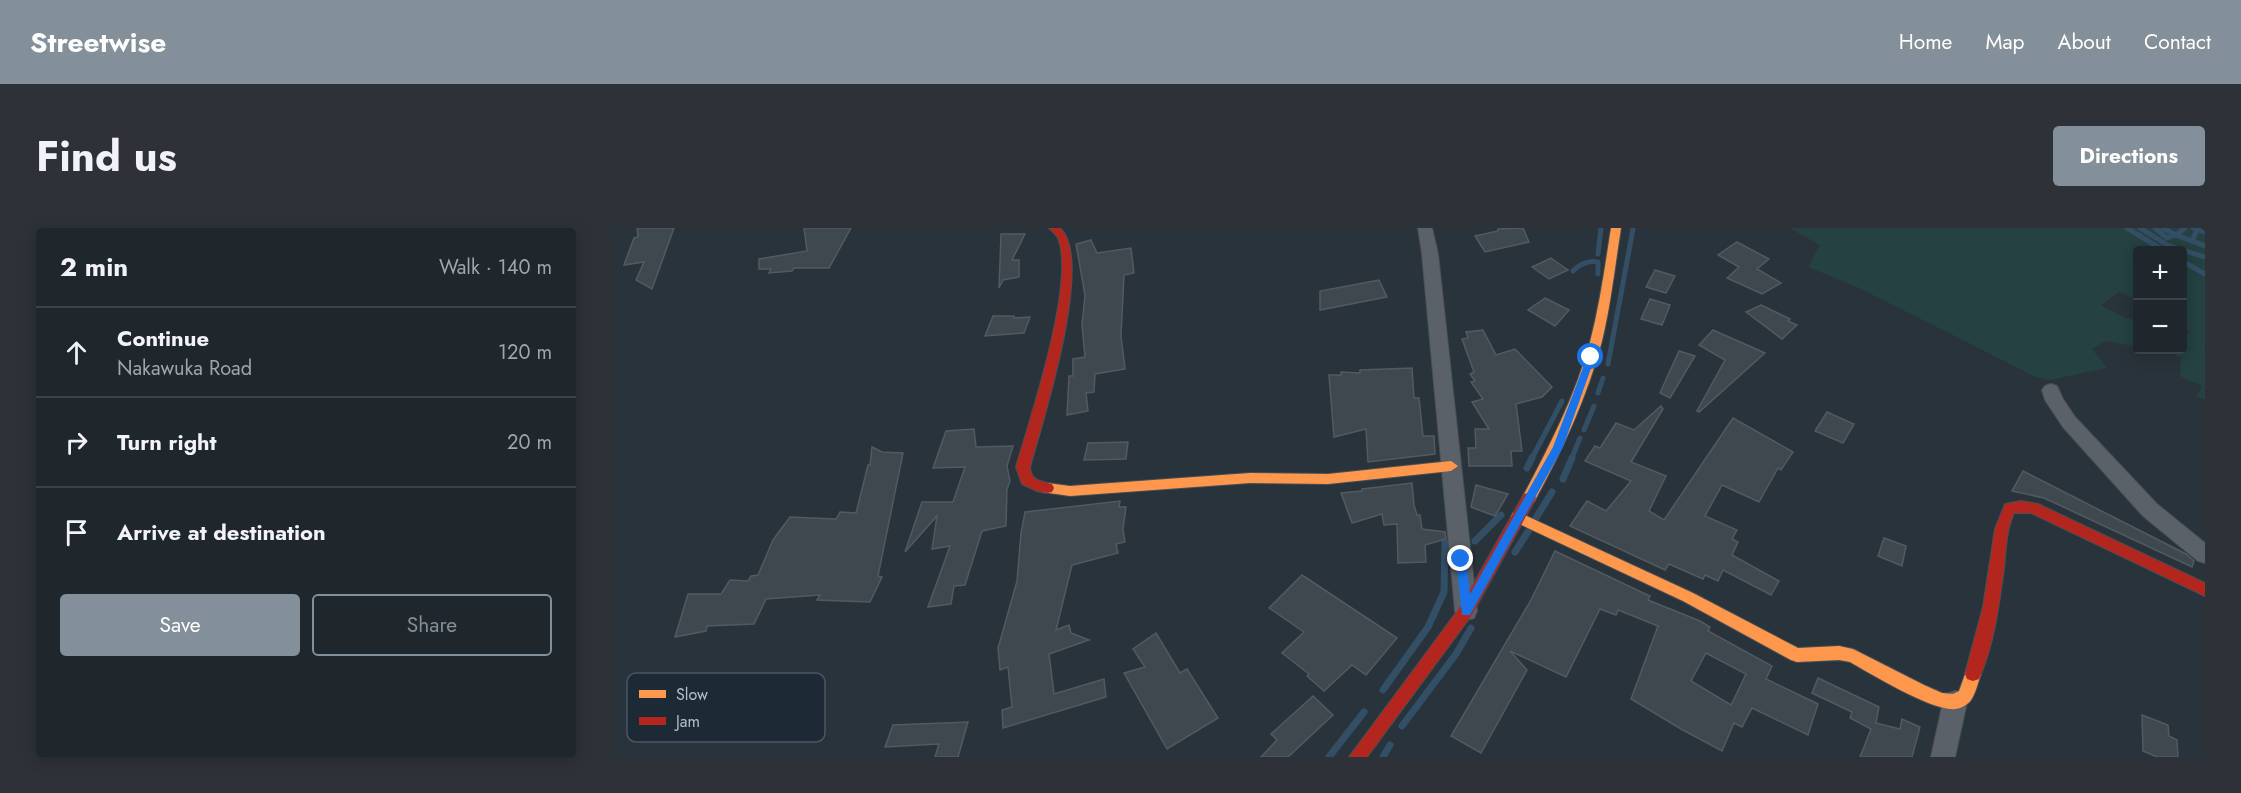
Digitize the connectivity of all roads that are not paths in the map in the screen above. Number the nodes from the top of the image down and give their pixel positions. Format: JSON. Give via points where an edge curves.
{"nodes":[{"id":1,"x":1054,"y":228,"type":"edge"},
{"id":2,"x":1425,"y":228,"type":"edge"},
{"id":3,"x":1617,"y":228,"type":"edge"},
{"id":4,"x":2051,"y":390,"type":"dead end"},
{"id":5,"x":1451,"y":466,"type":"junction"},
{"id":6,"x":1518,"y":517,"type":"junction"},
{"id":7,"x":2205,"y":555,"type":"edge"},
{"id":8,"x":2205,"y":590,"type":"edge"},
{"id":9,"x":1466,"y":611,"type":"junction"},
{"id":10,"x":1955,"y":702,"type":"junction"},
{"id":11,"x":1357,"y":757,"type":"edge"},
{"id":12,"x":1943,"y":757,"type":"edge"}],
"edges":[{"from":1,"to":5,"type":"street","via":[[1063,237],[1068,269],[1055,352],[1023,468],[1028,483],[1049,489],[1110,490],[1250,478],[1328,479]]},
{"from":2,"to":5,"type":"street"},
{"from":3,"to":6,"type":"street","via":[[1601,319],[1580,392],[1558,447]]},
{"from":4,"to":7,"type":"street","via":[[2069,422],[2150,510]]},
{"from":5,"to":9,"type":"street"},
{"from":6,"to":9,"type":"street"},
{"from":6,"to":10,"type":"street","via":[[1688,597],[1797,655],[1839,652],[1853,656],[1918,690]]},
{"from":8,"to":10,"type":"street","via":[[2074,525],[2033,508],[2010,508],[2002,521],[1980,654],[1965,696]]},
{"from":9,"to":11,"type":"street"},
{"from":10,"to":12,"type":"street"}]}
